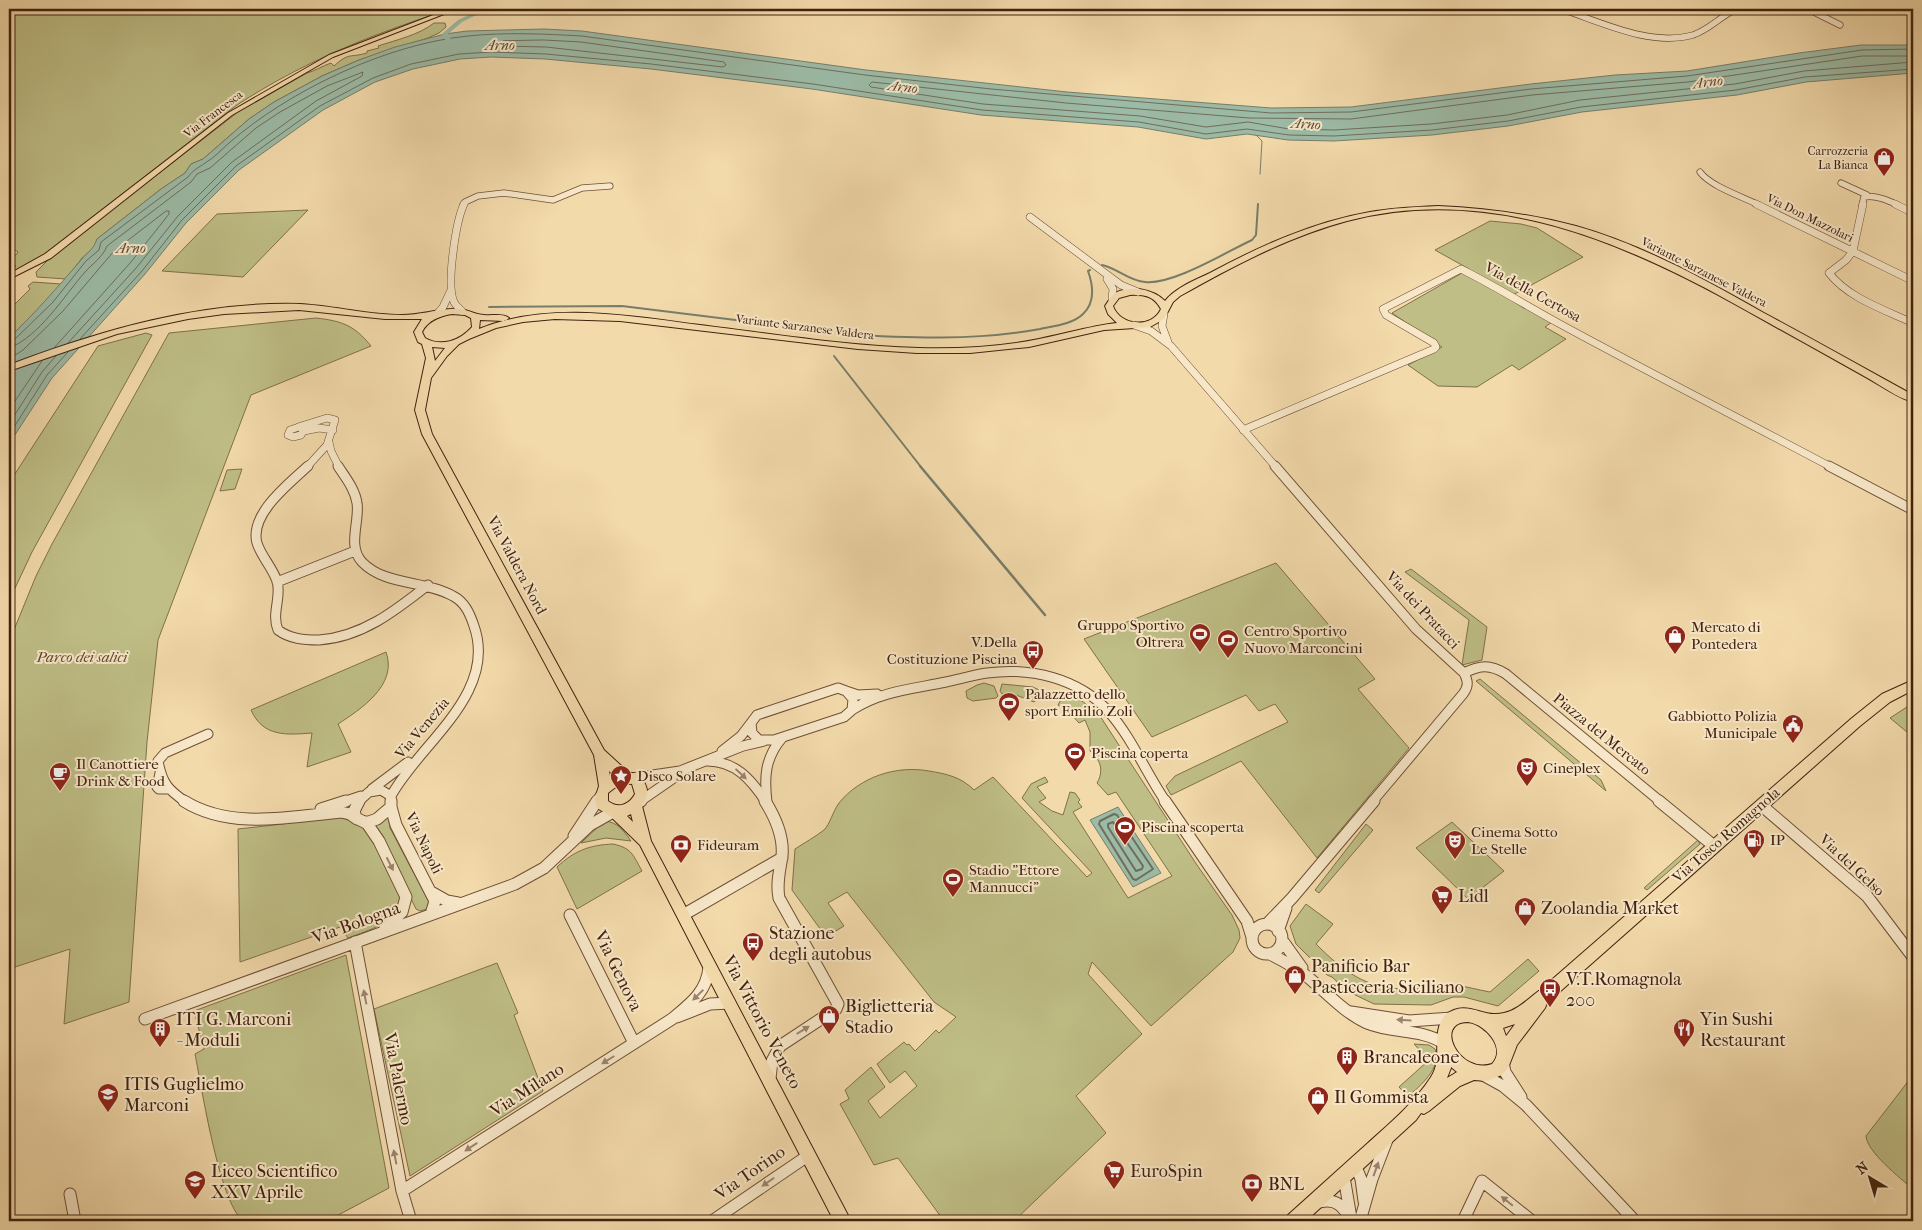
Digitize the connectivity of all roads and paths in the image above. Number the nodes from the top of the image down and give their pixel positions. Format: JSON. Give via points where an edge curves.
{"nodes":[{"id":1,"x":454,"y":9,"type":"edge"},
{"id":2,"x":1561,"y":9,"type":"edge"},
{"id":3,"x":1736,"y":9,"type":"edge"},
{"id":4,"x":1808,"y":9,"type":"edge"},
{"id":5,"x":1840,"y":25,"type":"dead end"},
{"id":6,"x":1700,"y":172,"type":"dead end"},
{"id":7,"x":1841,"y":183,"type":"dead end"},
{"id":8,"x":610,"y":186,"type":"dead end"},
{"id":9,"x":1867,"y":195,"type":"junction"},
{"id":10,"x":1913,"y":213,"type":"edge"},
{"id":11,"x":1030,"y":217,"type":"dead end"},
{"id":12,"x":1852,"y":251,"type":"junction"},
{"id":13,"x":48,"y":256,"type":"junction"},
{"id":14,"x":1100,"y":271,"type":"junction"},
{"id":15,"x":1210,"y":275,"type":"junction"},
{"id":16,"x":9,"y":277,"type":"edge"},
{"id":17,"x":1913,"y":281,"type":"edge"},
{"id":18,"x":9,"y":282,"type":"edge"},
{"id":19,"x":452,"y":287,"type":"junction"},
{"id":20,"x":1139,"y":292,"type":"junction"},
{"id":21,"x":1112,"y":299,"type":"junction"},
{"id":22,"x":462,"y":311,"type":"junction"},
{"id":23,"x":1110,"y":311,"type":"junction"},
{"id":24,"x":1164,"y":312,"type":"junction"},
{"id":25,"x":375,"y":314,"type":"junction"},
{"id":26,"x":472,"y":314,"type":"junction"},
{"id":27,"x":436,"y":315,"type":"junction"},
{"id":28,"x":539,"y":318,"type":"junction"},
{"id":29,"x":1913,"y":324,"type":"edge"},
{"id":30,"x":1132,"y":325,"type":"junction"},
{"id":31,"x":418,"y":335,"type":"junction"},
{"id":32,"x":1067,"y":335,"type":"junction"},
{"id":33,"x":466,"y":338,"type":"junction"},
{"id":34,"x":426,"y":343,"type":"junction"},
{"id":35,"x":455,"y":343,"type":"junction"},
{"id":36,"x":1171,"y":346,"type":"junction"},
{"id":37,"x":9,"y":368,"type":"edge"},
{"id":38,"x":423,"y":387,"type":"junction"},
{"id":39,"x":1913,"y":399,"type":"edge"},
{"id":40,"x":333,"y":430,"type":"junction"},
{"id":41,"x":1243,"y":430,"type":"junction"},
{"id":42,"x":329,"y":442,"type":"junction"},
{"id":43,"x":332,"y":458,"type":"junction"},
{"id":44,"x":314,"y":462,"type":"junction"},
{"id":45,"x":1913,"y":510,"type":"edge"},
{"id":46,"x":355,"y":551,"type":"junction"},
{"id":47,"x":277,"y":582,"type":"junction"},
{"id":48,"x":428,"y":585,"type":"junction"},
{"id":49,"x":1464,"y":673,"type":"junction"},
{"id":50,"x":1913,"y":685,"type":"edge"},
{"id":51,"x":846,"y":691,"type":"junction"},
{"id":52,"x":888,"y":694,"type":"junction"},
{"id":53,"x":852,"y":710,"type":"junction"},
{"id":54,"x":751,"y":723,"type":"junction"},
{"id":55,"x":208,"y":734,"type":"dead end"},
{"id":56,"x":782,"y":737,"type":"junction"},
{"id":57,"x":764,"y":741,"type":"junction"},
{"id":58,"x":431,"y":743,"type":"junction"},
{"id":59,"x":600,"y":754,"type":"junction"},
{"id":60,"x":711,"y":759,"type":"junction"},
{"id":61,"x":692,"y":767,"type":"junction"},
{"id":62,"x":628,"y":777,"type":"junction"},
{"id":63,"x":169,"y":789,"type":"joint"},
{"id":64,"x":603,"y":790,"type":"junction"},
{"id":65,"x":366,"y":794,"type":"junction"},
{"id":66,"x":392,"y":796,"type":"junction"},
{"id":67,"x":767,"y":802,"type":"junction"},
{"id":68,"x":635,"y":805,"type":"junction"},
{"id":69,"x":1761,"y":805,"type":"junction"},
{"id":70,"x":391,"y":807,"type":"junction"},
{"id":71,"x":614,"y":812,"type":"junction"},
{"id":72,"x":291,"y":817,"type":"junction"},
{"id":73,"x":262,"y":820,"type":"joint"},
{"id":74,"x":362,"y":821,"type":"junction"},
{"id":75,"x":645,"y":842,"type":"junction"},
{"id":76,"x":569,"y":844,"type":"junction"},
{"id":77,"x":1714,"y":846,"type":"junction"},
{"id":78,"x":782,"y":858,"type":"junction"},
{"id":79,"x":747,"y":878,"type":"joint"},
{"id":80,"x":431,"y":891,"type":"junction"},
{"id":81,"x":404,"y":892,"type":"junction"},
{"id":82,"x":1229,"y":893,"type":"junction"},
{"id":83,"x":1292,"y":898,"type":"junction"},
{"id":84,"x":463,"y":902,"type":"junction"},
{"id":85,"x":570,"y":914,"type":"dead end"},
{"id":86,"x":428,"y":915,"type":"junction"},
{"id":87,"x":683,"y":915,"type":"junction"},
{"id":88,"x":1266,"y":924,"type":"junction"},
{"id":89,"x":376,"y":934,"type":"junction"},
{"id":90,"x":1280,"y":935,"type":"junction"},
{"id":91,"x":1252,"y":937,"type":"junction"},
{"id":92,"x":355,"y":942,"type":"junction"},
{"id":93,"x":1270,"y":954,"type":"junction"},
{"id":94,"x":1913,"y":957,"type":"edge"},
{"id":95,"x":708,"y":962,"type":"junction"},
{"id":96,"x":1304,"y":972,"type":"junction"},
{"id":97,"x":1545,"y":995,"type":"junction"},
{"id":98,"x":730,"y":1003,"type":"junction"},
{"id":99,"x":1351,"y":1012,"type":"junction"},
{"id":100,"x":1452,"y":1018,"type":"junction"},
{"id":101,"x":145,"y":1019,"type":"dead end"},
{"id":102,"x":672,"y":1019,"type":"junction"},
{"id":103,"x":1486,"y":1021,"type":"junction"},
{"id":104,"x":634,"y":1043,"type":"junction"},
{"id":105,"x":1445,"y":1045,"type":"junction"},
{"id":106,"x":1503,"y":1060,"type":"junction"},
{"id":107,"x":1477,"y":1074,"type":"junction"},
{"id":108,"x":770,"y":1079,"type":"junction"},
{"id":109,"x":1526,"y":1105,"type":"junction"},
{"id":110,"x":1405,"y":1120,"type":"junction"},
{"id":111,"x":1390,"y":1133,"type":"junction"},
{"id":112,"x":809,"y":1154,"type":"junction"},
{"id":113,"x":1350,"y":1172,"type":"junction"},
{"id":114,"x":402,"y":1191,"type":"junction"},
{"id":115,"x":70,"y":1194,"type":"dead end"},
{"id":116,"x":1312,"y":1205,"type":"junction"},
{"id":117,"x":1364,"y":1206,"type":"junction"},
{"id":118,"x":75,"y":1221,"type":"edge"},
{"id":119,"x":411,"y":1221,"type":"edge"},
{"id":120,"x":712,"y":1221,"type":"edge"},
{"id":121,"x":843,"y":1221,"type":"edge"},
{"id":122,"x":1294,"y":1221,"type":"edge"},
{"id":123,"x":1351,"y":1221,"type":"edge"},
{"id":124,"x":1360,"y":1221,"type":"edge"},
{"id":125,"x":1463,"y":1221,"type":"edge"},
{"id":126,"x":1532,"y":1221,"type":"edge"},
{"id":127,"x":1635,"y":1221,"type":"edge"}],
"edges":[{"from":1,"to":13,"type":"main road","name":"Via Francesca","via":[[331,56],[257,97],[230,114]]},
{"from":2,"to":3,"type":"street","via":[[1641,34],[1665,37],[1697,33]]},
{"from":4,"to":5,"type":"street"},
{"from":6,"to":12,"type":"street","name":"Via Don Mazzolari","via":[[1710,181]]},
{"from":7,"to":9,"type":"street"},
{"from":8,"to":19,"type":"street","via":[[582,188],[553,200],[504,193],[468,200],[460,214]]},
{"from":9,"to":10,"type":"street"},
{"from":9,"to":12,"type":"street","via":[[1862,200]]},
{"from":11,"to":14,"type":"street"},
{"from":12,"to":17,"type":"street","name":"Via Don Mazzolari"},
{"from":12,"to":29,"type":"street","via":[[1846,260],[1829,272],[1836,282]]},
{"from":13,"to":16,"type":"main road","name":"Via Francesca"},
{"from":13,"to":18,"type":"main road","via":[[30,274]]},
{"from":14,"to":20,"type":"street","via":[[1120,285]]},
{"from":14,"to":21,"type":"street","via":[[1112,286]]},
{"from":15,"to":20,"type":"main road","name":"Variante Sarzanese Valdera","via":[[1168,290]]},
{"from":15,"to":24,"type":"main road","name":"Variante Sarzanese Valdera","via":[[1172,297]]},
{"from":15,"to":39,"type":"main road","name":"Variante Sarzanese Valdera","via":[[1306,233],[1368,214],[1439,209],[1522,217],[1596,235],[1666,264]]},
{"from":19,"to":22,"type":"street","via":[[454,301]]},
{"from":19,"to":27,"type":"street"},
{"from":20,"to":21,"type":"main road","via":[[1122,293]]},
{"from":20,"to":24,"type":"main road","via":[[1158,298]]},
{"from":21,"to":23,"type":"main road"},
{"from":22,"to":26,"type":"main road","name":"Variante Sarzanese Valdera"},
{"from":22,"to":27,"type":"main road"},
{"from":23,"to":30,"type":"main road","via":[[1116,318]]},
{"from":23,"to":32,"type":"main road","name":"Variante Sarzanese Valdera","via":[[1099,322]]},
{"from":24,"to":30,"type":"main road","via":[[1159,320],[1150,324]]},
{"from":24,"to":36,"type":"street","name":"Via dei Pratacci","via":[[1162,326]]},
{"from":25,"to":27,"type":"main road","via":[[412,318]]},
{"from":25,"to":31,"type":"main road","via":[[410,326]]},
{"from":25,"to":37,"type":"main road","via":[[301,307],[219,312],[128,329]]},
{"from":26,"to":28,"type":"main road","name":"Variante Sarzanese Valdera","via":[[491,318]]},
{"from":26,"to":33,"type":"main road","via":[[476,327]]},
{"from":27,"to":31,"type":"main road","via":[[422,325]]},
{"from":28,"to":32,"type":"main road","name":"Variante Sarzanese Valdera","via":[[637,320],[862,347],[922,351],[999,348]]},
{"from":28,"to":33,"type":"main road","name":"Variante Sarzanese Valdera","via":[[494,325]]},
{"from":30,"to":32,"type":"main road","name":"Variante Sarzanese Valdera","via":[[1108,326]]},
{"from":30,"to":36,"type":"street","name":"Via dei Pratacci","via":[[1151,331]]},
{"from":31,"to":34,"type":"main road"},
{"from":33,"to":35,"type":"main road","name":"Variante Sarzanese Valdera"},
{"from":34,"to":35,"type":"main road","via":[[440,346]]},
{"from":34,"to":38,"type":"main road","name":"Via Valdera Nord","via":[[430,358]]},
{"from":35,"to":38,"type":"main road","via":[[440,359]]},
{"from":36,"to":41,"type":"street","name":"Via dei Pratacci"},
{"from":38,"to":59,"type":"main road","name":"Via Valdera Nord","via":[[420,416],[427,434]]},
{"from":40,"to":40,"type":"street","via":[[319,428],[301,429],[332,417],[335,420]]},
{"from":40,"to":42,"type":"street"},
{"from":41,"to":45,"type":"street","name":"Via della Certosa","via":[[1434,349],[1434,344],[1383,310],[1461,269]]},
{"from":41,"to":49,"type":"street","name":"Via dei Pratacci","via":[[1416,629]]},
{"from":42,"to":43,"type":"street"},
{"from":42,"to":44,"type":"street"},
{"from":43,"to":44,"type":"street"},
{"from":43,"to":46,"type":"street","via":[[356,500]]},
{"from":44,"to":47,"type":"street","via":[[270,504],[257,524],[258,546]]},
{"from":46,"to":47,"type":"street"},
{"from":46,"to":48,"type":"street","name":"Via Venezia","via":[[362,562],[374,571]]},
{"from":47,"to":48,"type":"street","via":[[276,627],[289,636],[312,640],[341,638],[364,630]]},
{"from":48,"to":58,"type":"street","name":"Via Venezia","via":[[449,592],[464,603],[473,620],[477,643],[476,664],[469,690],[456,713]]},
{"from":49,"to":77,"type":"street","name":"Piazza del Mercato","via":[[1484,665],[1506,674]]},
{"from":49,"to":83,"type":"street","via":[[1468,683],[1465,691]]},
{"from":50,"to":69,"type":"main road","name":"Via Tosco Romagnola","via":[[1878,703]]},
{"from":51,"to":52,"type":"street","via":[[861,695]]},
{"from":51,"to":53,"type":"street","via":[[853,699]]},
{"from":51,"to":54,"type":"street","via":[[838,688],[829,690],[765,711]]},
{"from":52,"to":53,"type":"street","via":[[863,702]]},
{"from":52,"to":82,"type":"street","via":[[1001,671],[1048,677],[1086,692],[1114,719],[1162,797]]},
{"from":53,"to":56,"type":"street","via":[[844,717]]},
{"from":54,"to":57,"type":"street","via":[[754,736]]},
{"from":54,"to":60,"type":"street","via":[[741,736]]},
{"from":55,"to":63,"type":"street","via":[[161,755],[157,787]]},
{"from":56,"to":57,"type":"street"},
{"from":56,"to":67,"type":"street","via":[[766,764]]},
{"from":57,"to":60,"type":"street"},
{"from":58,"to":65,"type":"street"},
{"from":58,"to":66,"type":"street","name":"Via Venezia","via":[[407,769]]},
{"from":59,"to":62,"type":"main road","name":"Via Valdera Nord"},
{"from":59,"to":64,"type":"main road","name":"Via Valdera Nord"},
{"from":60,"to":61,"type":"street"},
{"from":60,"to":67,"type":"street","one_way":true,"via":[[735,768]]},
{"from":61,"to":62,"type":"street","via":[[664,774]]},
{"from":61,"to":68,"type":"street"},
{"from":62,"to":64,"type":"main road","via":[[612,780]]},
{"from":62,"to":68,"type":"main road","name":"Via Valdera Nord","via":[[641,787],[640,798]]},
{"from":63,"to":73,"type":"street","via":[[187,803],[210,814]]},
{"from":64,"to":71,"type":"main road","name":"Via Valdera Nord","via":[[602,804]]},
{"from":64,"to":76,"type":"street","name":"Via Bologna"},
{"from":65,"to":66,"type":"street","via":[[380,789]]},
{"from":65,"to":72,"type":"street"},
{"from":65,"to":74,"type":"street","via":[[357,801],[354,809]]},
{"from":66,"to":70,"type":"street","name":"Via Venezia"},
{"from":67,"to":78,"type":"street","via":[[781,834]]},
{"from":68,"to":71,"type":"main road","via":[[627,811]]},
{"from":68,"to":75,"type":"main road","name":"Via Vittorio Veneto"},
{"from":69,"to":77,"type":"main road","name":"Via Tosco Romagnola"},
{"from":69,"to":94,"type":"street","name":"Via del Gelso","via":[[1867,896]]},
{"from":70,"to":74,"type":"street","via":[[379,819]]},
{"from":70,"to":80,"type":"street","name":"Via Napoli","via":[[399,832]]},
{"from":71,"to":75,"type":"main road","name":"Via Vittorio Veneto"},
{"from":71,"to":76,"type":"street","name":"Via Bologna","via":[[593,823]]},
{"from":72,"to":73,"type":"street"},
{"from":72,"to":74,"type":"street","via":[[341,812]]},
{"from":74,"to":81,"type":"street","one_way":true,"via":[[379,841]]},
{"from":75,"to":87,"type":"main road","name":"Via Vittorio Veneto"},
{"from":76,"to":84,"type":"street","name":"Via Bologna","via":[[551,863],[532,875]]},
{"from":77,"to":97,"type":"main road","name":"Via Tosco Romagnola"},
{"from":78,"to":79,"type":"street"},
{"from":108,"to":78,"type":"street","one_way":true,"via":[[772,1061],[780,1046],[836,1009],[837,1002],[779,898],[777,887]]},
{"from":79,"to":87,"type":"street"},
{"from":80,"to":84,"type":"street","name":"Via Napoli","via":[[450,902]]},
{"from":80,"to":86,"type":"street","name":"Via Napoli","via":[[435,903]]},
{"from":81,"to":86,"type":"street","via":[[417,914]]},
{"from":81,"to":89,"type":"street","via":[[406,902],[402,912]]},
{"from":82,"to":88,"type":"street","via":[[1250,916]]},
{"from":82,"to":91,"type":"street","via":[[1247,921]]},
{"from":83,"to":88,"type":"street"},
{"from":83,"to":90,"type":"street","via":[[1283,914]]},
{"from":84,"to":86,"type":"street","name":"Via Bologna"},
{"from":85,"to":104,"type":"street","name":"Via Genova"},
{"from":86,"to":89,"type":"street","name":"Via Bologna"},
{"from":87,"to":95,"type":"main road","name":"Via Vittorio Veneto"},
{"from":88,"to":90,"type":"street"},
{"from":88,"to":91,"type":"street","via":[[1256,927]]},
{"from":89,"to":92,"type":"street","name":"Via Bologna"},
{"from":90,"to":93,"type":"street","via":[[1280,949]]},
{"from":90,"to":96,"type":"street"},
{"from":91,"to":93,"type":"street","via":[[1258,949]]},
{"from":92,"to":101,"type":"street","name":"Via Bologna"},
{"from":114,"to":92,"type":"street","name":"Via Palermo","one_way":true},
{"from":93,"to":96,"type":"street","via":[[1285,959]]},
{"from":95,"to":98,"type":"main road","name":"Via Vittorio Veneto"},
{"from":95,"to":102,"type":"street","name":"Via Milano","one_way":true,"via":[[709,977],[705,988]]},
{"from":96,"to":99,"type":"street"},
{"from":97,"to":103,"type":"main road","name":"Via Tosco Romagnola","via":[[1507,1020],[1497,1023]]},
{"from":97,"to":106,"type":"main road","name":"Via Tosco Romagnola","via":[[1512,1040]]},
{"from":98,"to":102,"type":"street","name":"Via Milano","via":[[712,1004]]},
{"from":98,"to":108,"type":"main road","name":"Via Vittorio Veneto"},
{"from":100,"to":99,"type":"street","one_way":true,"via":[[1409,1021]]},
{"from":99,"to":105,"type":"street","via":[[1375,1026],[1428,1034]]},
{"from":100,"to":103,"type":"main road","via":[[1471,1015]]},
{"from":100,"to":105,"type":"main road","via":[[1444,1031]]},
{"from":102,"to":104,"type":"street","name":"Via Milano"},
{"from":103,"to":106,"type":"main road","via":[[1500,1038],[1504,1048]]},
{"from":104,"to":114,"type":"street","name":"Via Milano","one_way":true},
{"from":105,"to":107,"type":"main road","via":[[1456,1062]]},
{"from":105,"to":110,"type":"main road","via":[[1445,1062],[1440,1075]]},
{"from":106,"to":107,"type":"main road","via":[[1496,1071]]},
{"from":106,"to":109,"type":"street","via":[[1505,1072]]},
{"from":107,"to":109,"type":"street","via":[[1503,1086]]},
{"from":107,"to":110,"type":"main road","via":[[1455,1081]]},
{"from":108,"to":112,"type":"main road","name":"Via Vittorio Veneto"},
{"from":109,"to":127,"type":"street"},
{"from":110,"to":111,"type":"main road"},
{"from":111,"to":113,"type":"main road"},
{"from":117,"to":111,"type":"street","one_way":true},
{"from":112,"to":120,"type":"street","name":"Via Torino","one_way":true},
{"from":112,"to":121,"type":"main road","name":"Via Vittorio Veneto"},
{"from":113,"to":116,"type":"main road"},
{"from":113,"to":117,"type":"street","via":[[1361,1179]]},
{"from":113,"to":123,"type":"street"},
{"from":114,"to":119,"type":"street","name":"Via Palermo"},
{"from":115,"to":118,"type":"street"},
{"from":116,"to":122,"type":"main road"},
{"from":116,"to":123,"type":"street","via":[[1326,1200],[1335,1201]]},
{"from":117,"to":124,"type":"street"},
{"from":126,"to":125,"type":"street","one_way":true,"via":[[1482,1181]]}]}
